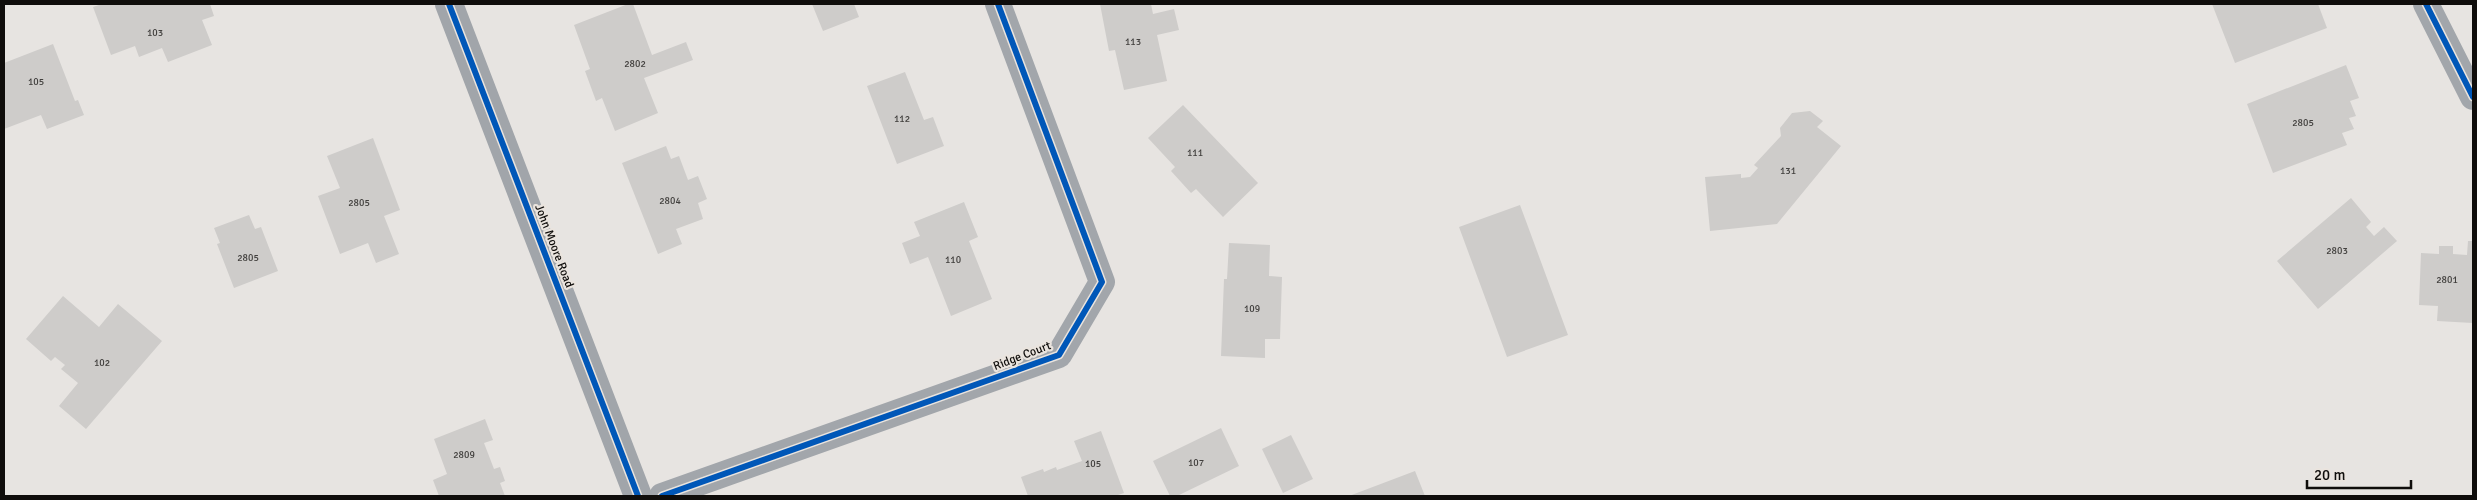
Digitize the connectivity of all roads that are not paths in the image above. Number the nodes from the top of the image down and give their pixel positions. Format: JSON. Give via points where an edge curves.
{"nodes":[{"id":1,"x":449,"y":4,"type":"edge"},
{"id":2,"x":998,"y":4,"type":"edge"},
{"id":3,"x":2426,"y":4,"type":"edge"},
{"id":4,"x":2473,"y":97,"type":"edge"},
{"id":5,"x":638,"y":496,"type":"edge"},
{"id":6,"x":662,"y":496,"type":"edge"}],
"edges":[{"from":1,"to":5,"type":"street","name":"John Moore Road"},
{"from":2,"to":6,"type":"street","name":"Ridge Court","via":[[1102,282],[1059,355]]},
{"from":3,"to":4,"type":"street"}]}
